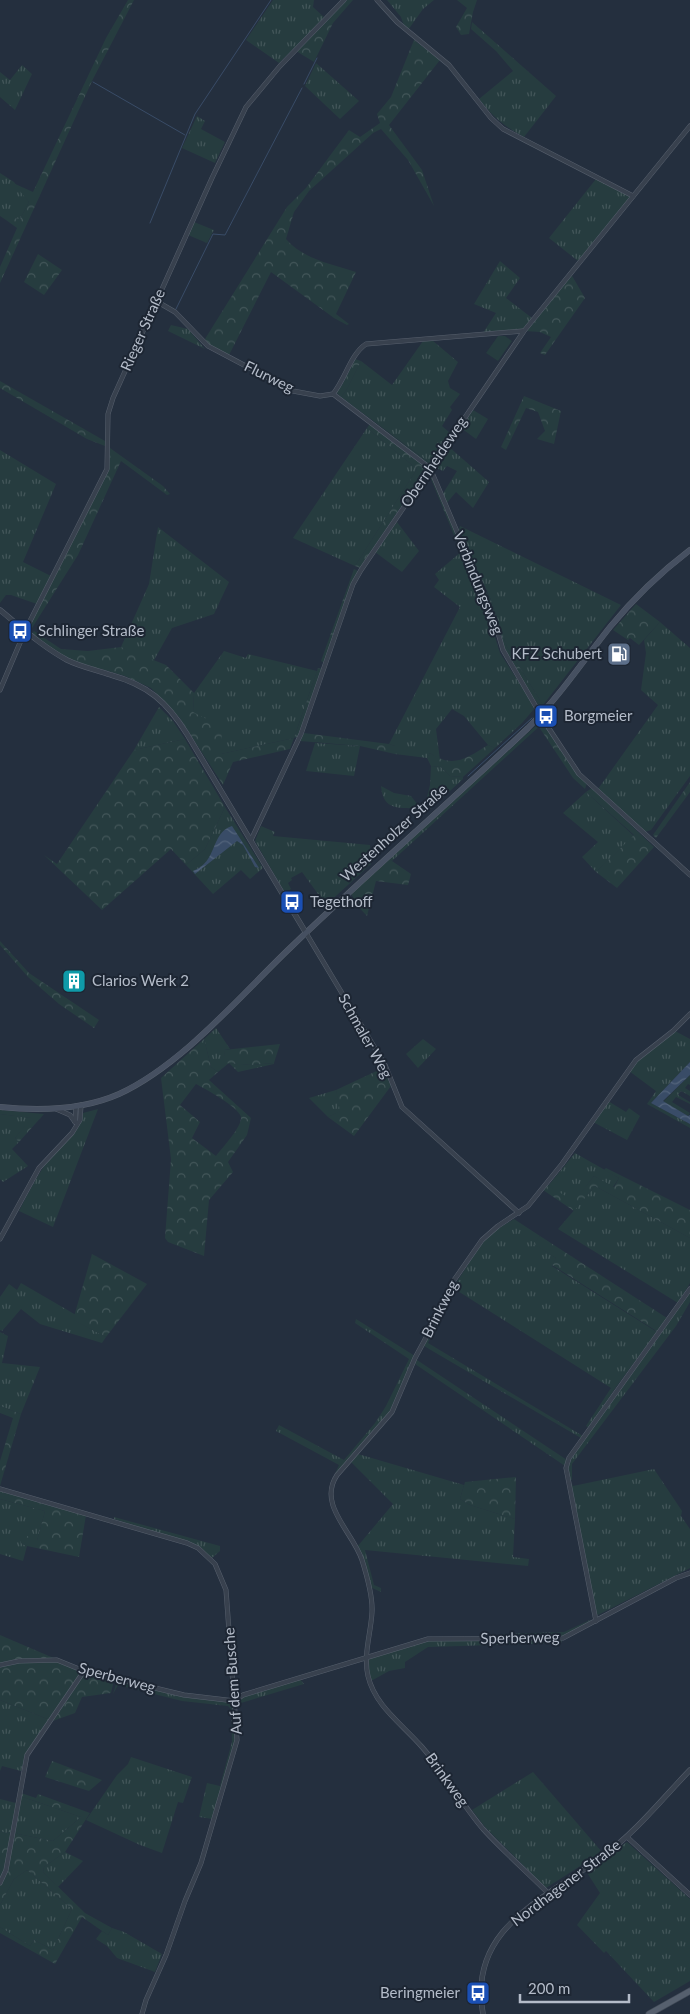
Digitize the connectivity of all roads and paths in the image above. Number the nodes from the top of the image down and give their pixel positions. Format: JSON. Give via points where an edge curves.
{"nodes":[{"id":1,"x":344,"y":0,"type":"edge"},
{"id":2,"x":377,"y":0,"type":"edge"},
{"id":3,"x":690,"y":126,"type":"edge"},
{"id":4,"x":633,"y":196,"type":"junction"},
{"id":5,"x":156,"y":300,"type":"junction"},
{"id":6,"x":524,"y":331,"type":"junction"},
{"id":7,"x":333,"y":394,"type":"junction"},
{"id":8,"x":430,"y":468,"type":"junction"},
{"id":9,"x":690,"y":550,"type":"edge"},
{"id":10,"x":0,"y":610,"type":"edge"},
{"id":11,"x":26,"y":631,"type":"junction"},
{"id":12,"x":0,"y":690,"type":"edge"},
{"id":13,"x":541,"y":715,"type":"junction"},
{"id":14,"x":251,"y":840,"type":"junction"},
{"id":15,"x":690,"y":876,"type":"edge"},
{"id":16,"x":306,"y":933,"type":"junction"},
{"id":17,"x":690,"y":1014,"type":"edge"},
{"id":18,"x":79,"y":1105,"type":"junction"},
{"id":19,"x":0,"y":1107,"type":"edge"},
{"id":20,"x":51,"y":1108,"type":"junction"},
{"id":21,"x":76,"y":1125,"type":"junction"},
{"id":22,"x":519,"y":1213,"type":"junction"},
{"id":23,"x":0,"y":1238,"type":"edge"},
{"id":24,"x":690,"y":1290,"type":"edge"},
{"id":25,"x":0,"y":1488,"type":"edge"},
{"id":26,"x":690,"y":1574,"type":"edge"},
{"id":27,"x":596,"y":1622,"type":"junction"},
{"id":28,"x":367,"y":1657,"type":"junction"},
{"id":29,"x":0,"y":1665,"type":"edge"},
{"id":30,"x":84,"y":1671,"type":"junction"},
{"id":31,"x":235,"y":1693,"type":"junction"},
{"id":32,"x":243,"y":1695,"type":"junction"},
{"id":33,"x":235,"y":1700,"type":"junction"},
{"id":34,"x":690,"y":1770,"type":"edge"},
{"id":35,"x":627,"y":1837,"type":"junction"},
{"id":36,"x":0,"y":1884,"type":"edge"},
{"id":37,"x":548,"y":1893,"type":"junction"},
{"id":38,"x":690,"y":1895,"type":"edge"},
{"id":39,"x":690,"y":1990,"type":"edge"},
{"id":40,"x":142,"y":2014,"type":"edge"},
{"id":41,"x":483,"y":2014,"type":"edge"},
{"id":42,"x":649,"y":2014,"type":"edge"}],
"edges":[{"from":1,"to":5,"type":"street","name":"Rieger Straße","via":[[251,98]]},
{"from":2,"to":4,"type":"street","via":[[397,22],[450,65],[491,118],[503,128]]},
{"from":3,"to":4,"type":"street","name":"Obernheideweg"},
{"from":4,"to":6,"type":"street","name":"Obernheideweg"},
{"from":5,"to":7,"type":"street","name":"Flurweg","via":[[175,312],[208,346],[293,391],[320,396]]},
{"from":5,"to":11,"type":"street","name":"Rieger Straße","via":[[108,414],[107,469]]},
{"from":6,"to":7,"type":"street","via":[[366,344],[358,349]]},
{"from":6,"to":8,"type":"street","name":"Obernheideweg"},
{"from":7,"to":8,"type":"street","name":"Verbindungsweg"},
{"from":8,"to":13,"type":"street","name":"Verbindungsweg","via":[[494,619],[503,650]]},
{"from":8,"to":14,"type":"street","name":"Obernheideweg","via":[[353,584],[301,734]]},
{"from":9,"to":13,"type":"main road","name":"Westenholzer Straße","via":[[640,593]]},
{"from":10,"to":11,"type":"street"},
{"from":11,"to":12,"type":"street","name":"Rieger Straße"},
{"from":11,"to":14,"type":"street","via":[[70,662],[137,684],[158,698],[177,718]]},
{"from":13,"to":15,"type":"street","name":"Verbindungsweg","via":[[579,774]]},
{"from":13,"to":16,"type":"main road","name":"Westenholzer Straße"},
{"from":14,"to":16,"type":"street"},
{"from":16,"to":18,"type":"main road","name":"Westenholzer Straße","via":[[197,1038],[160,1069],[118,1094]]},
{"from":16,"to":22,"type":"street","name":"Schmaler Weg","via":[[385,1065],[402,1107]]},
{"from":17,"to":22,"type":"street","name":"Brinkweg","via":[[636,1060],[562,1164]]},
{"from":18,"to":20,"type":"main road","name":"Westenholzer Straße"},
{"from":18,"to":21,"type":"street"},
{"from":19,"to":20,"type":"main road","name":"Westenholzer Straße"},
{"from":20,"to":21,"type":"street","via":[[70,1115]]},
{"from":21,"to":23,"type":"street","via":[[39,1168]]},
{"from":22,"to":28,"type":"street","name":"Brinkweg","via":[[491,1231],[459,1272],[415,1358],[392,1412],[332,1482],[332,1506],[360,1555],[369,1588],[372,1609]]},
{"from":24,"to":27,"type":"street","via":[[612,1396],[569,1458],[566,1468]]},
{"from":25,"to":31,"type":"street","name":"Auf dem Busche","via":[[174,1538],[198,1548],[215,1564],[226,1590]]},
{"from":26,"to":27,"type":"street","name":"Sperberweg","via":[[676,1578]]},
{"from":27,"to":28,"type":"street","name":"Sperberweg","via":[[563,1638],[428,1639]]},
{"from":28,"to":32,"type":"street"},
{"from":28,"to":37,"type":"street","name":"Brinkweg","via":[[367,1675],[376,1699],[423,1748],[483,1828]]},
{"from":29,"to":30,"type":"street","name":"Sperberweg","via":[[57,1660]]},
{"from":30,"to":33,"type":"street","name":"Sperberweg","via":[[184,1696]]},
{"from":30,"to":36,"type":"street","via":[[28,1755],[6,1870]]},
{"from":31,"to":32,"type":"street"},
{"from":31,"to":33,"type":"street","name":"Auf dem Busche"},
{"from":32,"to":33,"type":"street"},
{"from":33,"to":40,"type":"street","name":"Auf dem Busche","via":[[237,1740],[223,1791],[201,1863]]},
{"from":34,"to":35,"type":"street","name":"Nordhagener Straße"},
{"from":35,"to":37,"type":"street","name":"Nordhagener Straße"},
{"from":35,"to":38,"type":"street"},
{"from":37,"to":41,"type":"street","name":"Nordhagener Straße","via":[[512,1921],[492,1946],[481,1978]]},
{"from":39,"to":42,"type":"main road"}]}
